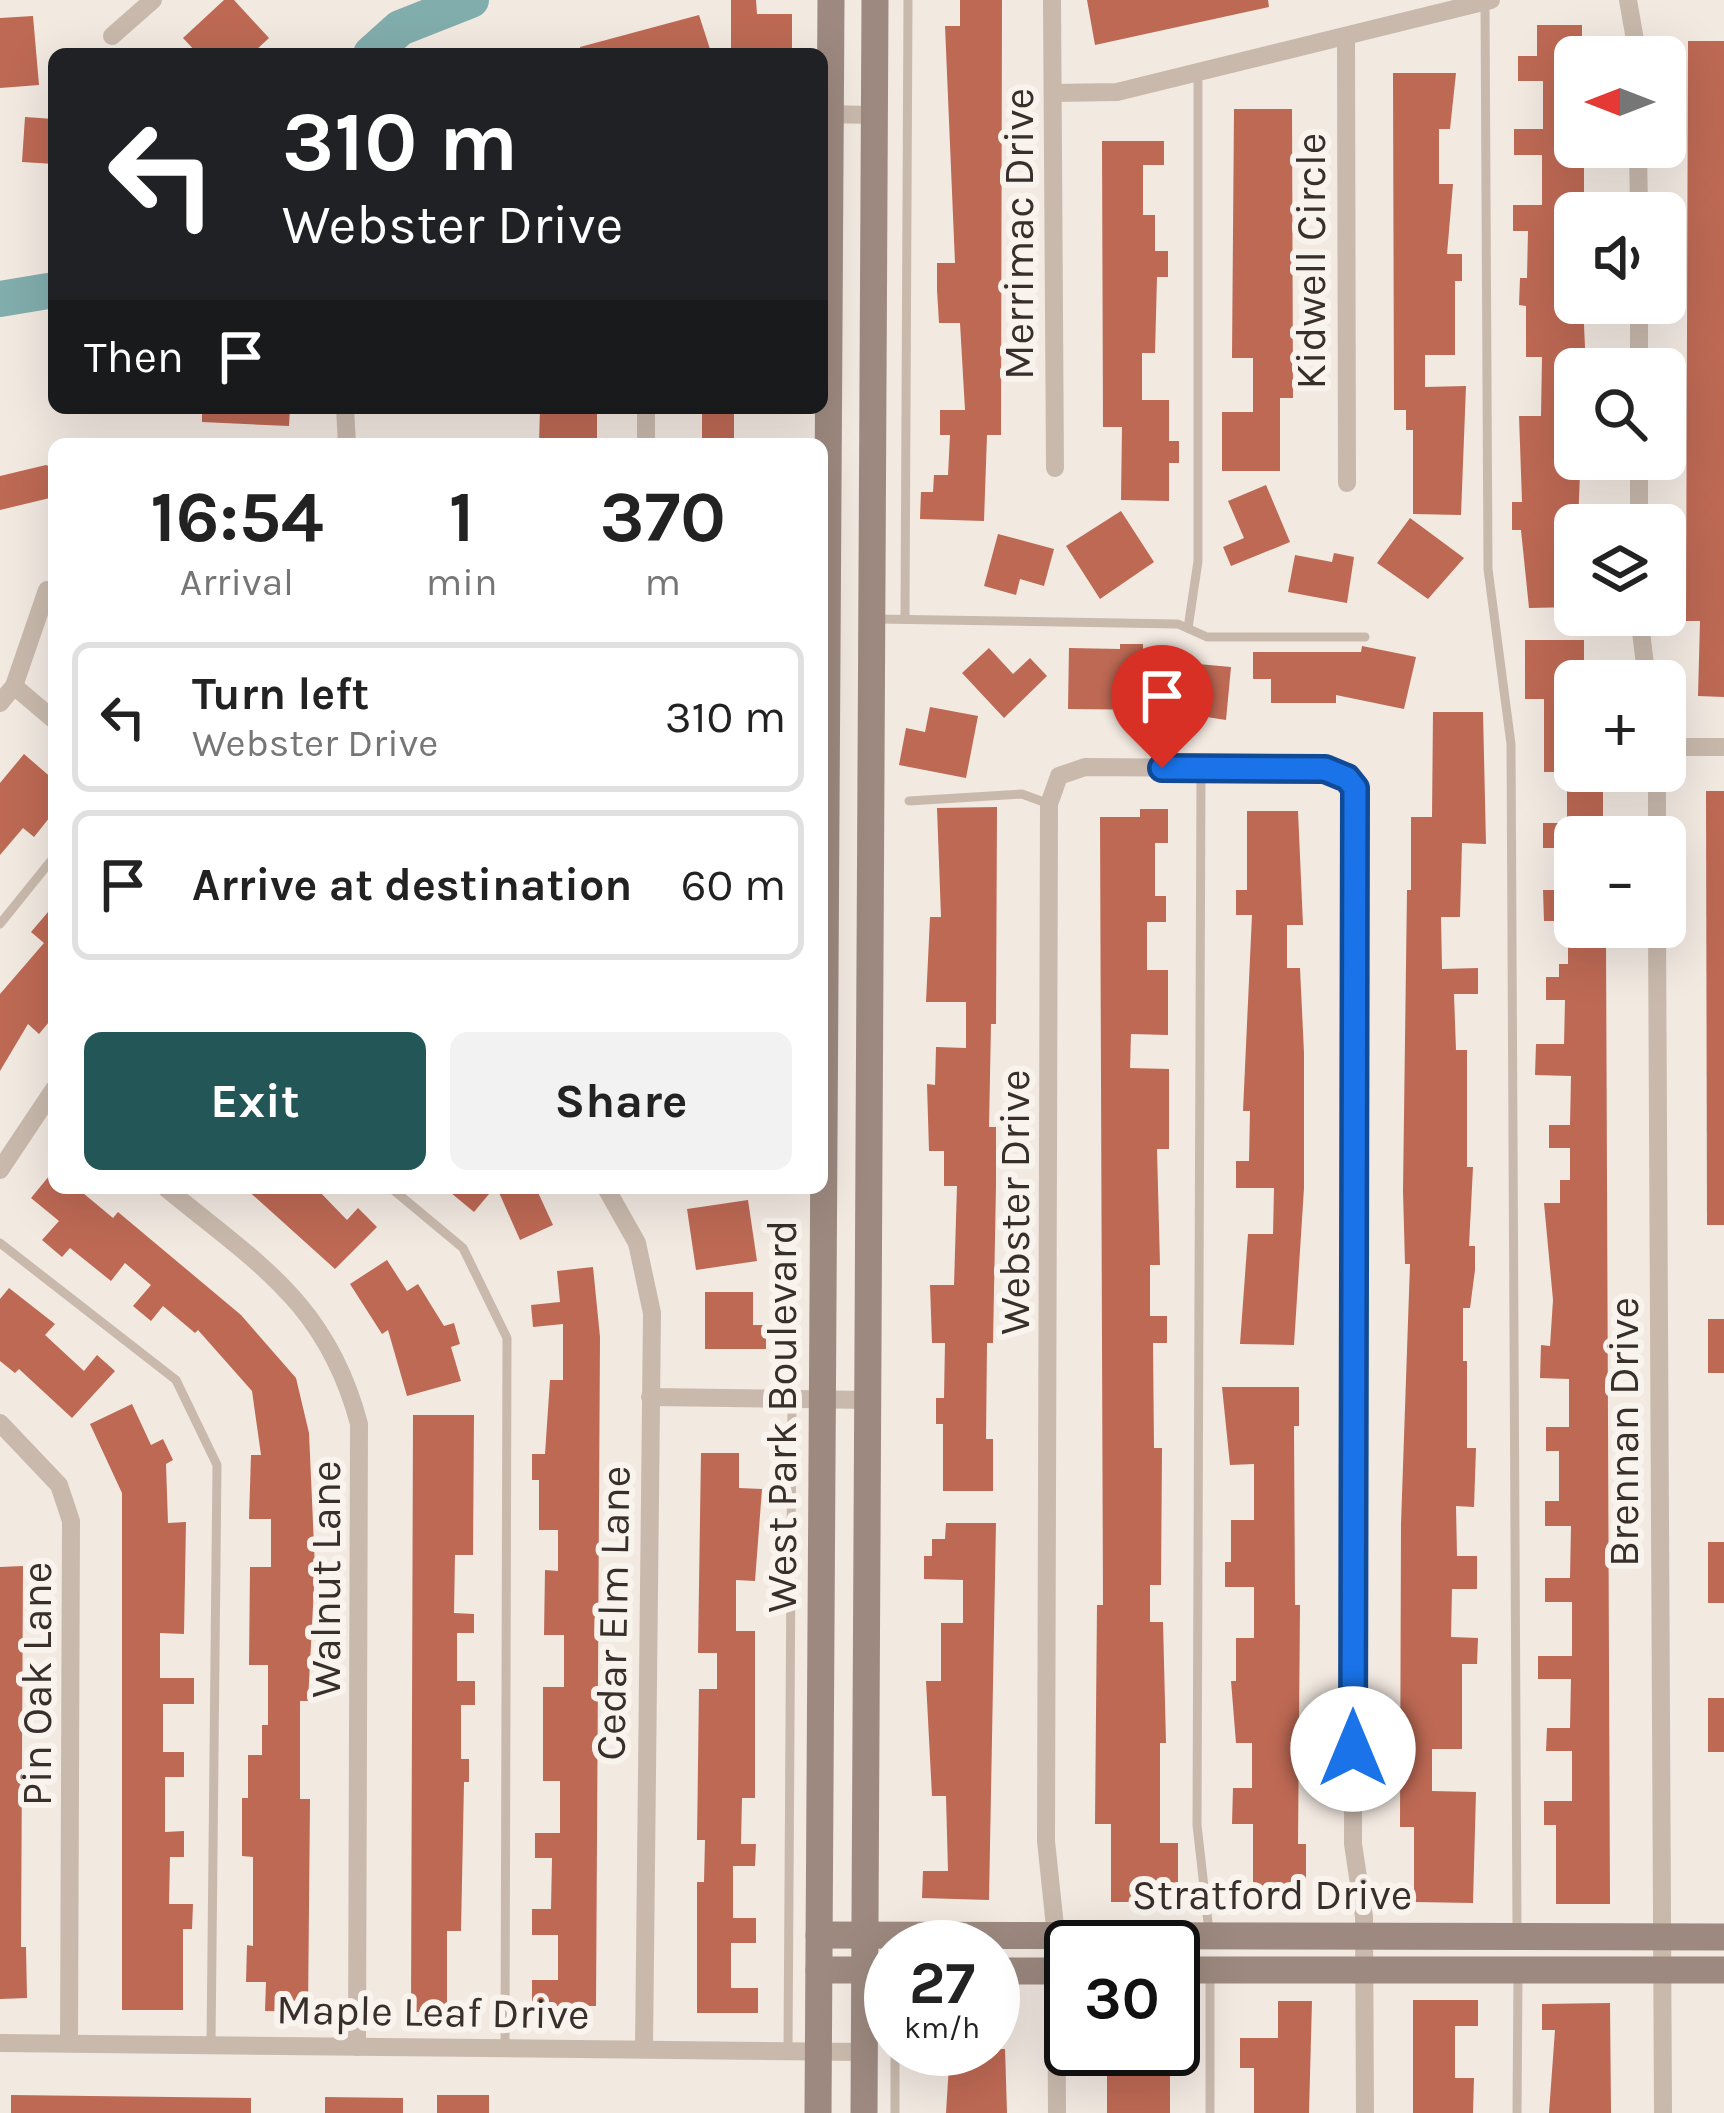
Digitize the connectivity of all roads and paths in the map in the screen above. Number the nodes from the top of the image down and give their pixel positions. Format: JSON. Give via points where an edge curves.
{"nodes":[{"id":1,"x":153,"y":0,"type":"edge"},
{"id":2,"x":831,"y":0,"type":"edge"},
{"id":3,"x":875,"y":0,"type":"edge"},
{"id":4,"x":908,"y":0,"type":"edge"},
{"id":5,"x":1052,"y":0,"type":"edge"},
{"id":6,"x":1628,"y":0,"type":"edge"},
{"id":7,"x":1488,"y":2,"type":"edge"},
{"id":8,"x":112,"y":36,"type":"dead end"},
{"id":9,"x":1634,"y":36,"type":"edge"},
{"id":10,"x":1346,"y":38,"type":"junction"},
{"id":11,"x":828,"y":68,"type":"edge"},
{"id":12,"x":1198,"y":73,"type":"junction"},
{"id":13,"x":1053,"y":93,"type":"junction"},
{"id":14,"x":828,"y":114,"type":"edge"},
{"id":15,"x":874,"y":115,"type":"junction"},
{"id":16,"x":1055,"y":468,"type":"dead end"},
{"id":17,"x":1347,"y":483,"type":"dead end"},
{"id":18,"x":47,"y":590,"type":"dead end"},
{"id":19,"x":872,"y":619,"type":"junction"},
{"id":20,"x":905,"y":620,"type":"junction"},
{"id":21,"x":1188,"y":628,"type":"junction"},
{"id":22,"x":1365,"y":637,"type":"dead end"},
{"id":23,"x":14,"y":686,"type":"junction"},
{"id":24,"x":0,"y":703,"type":"edge"},
{"id":25,"x":48,"y":715,"type":"edge"},
{"id":26,"x":1686,"y":747,"type":"edge"},
{"id":27,"x":1724,"y":747,"type":"edge"},
{"id":28,"x":1201,"y":768,"type":"junction"},
{"id":29,"x":909,"y":801,"type":"dead end"},
{"id":30,"x":1049,"y":804,"type":"junction"},
{"id":31,"x":48,"y":864,"type":"edge"},
{"id":32,"x":0,"y":924,"type":"edge"},
{"id":33,"x":1658,"y":948,"type":"edge"},
{"id":34,"x":48,"y":1099,"type":"edge"},
{"id":35,"x":0,"y":1170,"type":"edge"},
{"id":36,"x":173,"y":1194,"type":"edge"},
{"id":37,"x":399,"y":1194,"type":"edge"},
{"id":38,"x":609,"y":1194,"type":"edge"},
{"id":39,"x":823,"y":1194,"type":"edge"},
{"id":40,"x":0,"y":1243,"type":"edge"},
{"id":41,"x":650,"y":1397,"type":"junction"},
{"id":42,"x":791,"y":1397,"type":"junction"},
{"id":43,"x":823,"y":1400,"type":"junction"},
{"id":44,"x":868,"y":1400,"type":"junction"},
{"id":45,"x":0,"y":1423,"type":"edge"},
{"id":46,"x":865,"y":1920,"type":"edge"},
{"id":47,"x":1054,"y":1920,"type":"edge"},
{"id":48,"x":819,"y":1935,"type":"junction"},
{"id":49,"x":864,"y":1935,"type":"edge"},
{"id":50,"x":1200,"y":1936,"type":"edge"},
{"id":51,"x":1209,"y":1936,"type":"junction"},
{"id":52,"x":1365,"y":1936,"type":"junction"},
{"id":53,"x":1517,"y":1936,"type":"junction"},
{"id":54,"x":1661,"y":1937,"type":"junction"},
{"id":55,"x":1724,"y":1937,"type":"edge"},
{"id":56,"x":819,"y":1970,"type":"junction"},
{"id":57,"x":864,"y":1970,"type":"edge"},
{"id":58,"x":1200,"y":1970,"type":"edge"},
{"id":59,"x":1210,"y":1970,"type":"junction"},
{"id":60,"x":1518,"y":1970,"type":"junction"},
{"id":61,"x":1662,"y":1970,"type":"junction"},
{"id":62,"x":1724,"y":1970,"type":"edge"},
{"id":63,"x":1365,"y":1971,"type":"junction"},
{"id":64,"x":0,"y":2042,"type":"edge"},
{"id":65,"x":69,"y":2043,"type":"junction"},
{"id":66,"x":211,"y":2045,"type":"junction"},
{"id":67,"x":357,"y":2047,"type":"junction"},
{"id":68,"x":505,"y":2048,"type":"junction"},
{"id":69,"x":644,"y":2049,"type":"junction"},
{"id":70,"x":788,"y":2051,"type":"junction"},
{"id":71,"x":819,"y":2051,"type":"junction"},
{"id":72,"x":864,"y":2052,"type":"edge"},
{"id":73,"x":864,"y":2076,"type":"edge"},
{"id":74,"x":895,"y":2076,"type":"edge"},
{"id":75,"x":1059,"y":2076,"type":"edge"},
{"id":76,"x":818,"y":2113,"type":"edge"},
{"id":77,"x":864,"y":2113,"type":"edge"},
{"id":78,"x":895,"y":2113,"type":"edge"},
{"id":79,"x":1057,"y":2113,"type":"edge"},
{"id":80,"x":1210,"y":2113,"type":"edge"},
{"id":81,"x":1364,"y":2113,"type":"edge"},
{"id":82,"x":1517,"y":2113,"type":"edge"},
{"id":83,"x":1663,"y":2113,"type":"edge"}],
"edges":[{"from":1,"to":8,"type":"street"},
{"from":2,"to":11,"type":"main road","name":"West Park Boulevard"},
{"from":3,"to":15,"type":"main road","name":"West Park Boulevard"},
{"from":4,"to":20,"type":"lane"},
{"from":5,"to":13,"type":"street","name":"Merrimac Drive"},
{"from":6,"to":9,"type":"street"},
{"from":7,"to":10,"type":"street"},
{"from":7,"to":53,"type":"lane","via":[[1488,569],[1511,744]]},
{"from":10,"to":12,"type":"street"},
{"from":10,"to":17,"type":"street","name":"Kidwell Circle"},
{"from":12,"to":13,"type":"street","via":[[1117,92]]},
{"from":12,"to":21,"type":"lane","via":[[1198,561]]},
{"from":13,"to":16,"type":"street","name":"Merrimac Drive"},
{"from":14,"to":15,"type":"street"},
{"from":15,"to":19,"type":"main road","name":"West Park Boulevard"},
{"from":18,"to":23,"type":"street"},
{"from":19,"to":20,"type":"lane"},
{"from":19,"to":44,"type":"main road","name":"West Park Boulevard"},
{"from":20,"to":21,"type":"lane"},
{"from":21,"to":22,"type":"lane","via":[[1207,637]]},
{"from":23,"to":24,"type":"street"},
{"from":23,"to":25,"type":"street"},
{"from":26,"to":27,"type":"street"},
{"from":28,"to":30,"type":"street","via":[[1071,770],[1059,776]]},
{"from":28,"to":51,"type":"lane","via":[[1196,1761]]},
{"from":28,"to":52,"type":"street","via":[[1325,769],[1355,788],[1353,1844]]},
{"from":29,"to":30,"type":"lane","via":[[1022,794]]},
{"from":30,"to":47,"type":"street","name":"Webster Drive","via":[[1046,1841]]},
{"from":31,"to":32,"type":"lane"},
{"from":33,"to":54,"type":"street","name":"Brennan Drive"},
{"from":34,"to":35,"type":"street"},
{"from":36,"to":67,"type":"street","name":"Walnut Lane","via":[[293,1293],[332,1347],[359,1424]]},
{"from":37,"to":68,"type":"lane","via":[[463,1248],[507,1338]]},
{"from":38,"to":41,"type":"street","name":"Cedar Elm Lane","via":[[638,1243],[649,1289]]},
{"from":39,"to":43,"type":"main road","name":"West Park Boulevard"},
{"from":40,"to":66,"type":"lane","via":[[176,1380],[217,1465]]},
{"from":41,"to":42,"type":"street"},
{"from":41,"to":69,"type":"street","name":"Cedar Elm Lane"},
{"from":42,"to":43,"type":"street"},
{"from":42,"to":70,"type":"lane"},
{"from":43,"to":44,"type":"street"},
{"from":43,"to":48,"type":"main road","name":"West Park Boulevard"},
{"from":44,"to":46,"type":"main road","name":"West Park Boulevard"},
{"from":45,"to":65,"type":"street","name":"Pin Oak Lane","via":[[59,1485],[73,1533]]},
{"from":48,"to":49,"type":"main road","name":"Stratford Drive"},
{"from":48,"to":56,"type":"main road","name":"West Park Boulevard"},
{"from":50,"to":51,"type":"main road","name":"Stratford Drive"},
{"from":51,"to":52,"type":"main road","name":"Stratford Drive"},
{"from":52,"to":53,"type":"main road","name":"Stratford Drive"},
{"from":52,"to":63,"type":"street"},
{"from":53,"to":54,"type":"main road","name":"Stratford Drive"},
{"from":54,"to":55,"type":"main road","name":"Stratford Drive"},
{"from":54,"to":61,"type":"street","name":"Brennan Drive"},
{"from":56,"to":57,"type":"main road"},
{"from":56,"to":71,"type":"main road","name":"West Park Boulevard"},
{"from":58,"to":59,"type":"main road","name":"Stratford Drive"},
{"from":59,"to":63,"type":"main road","name":"Stratford Drive"},
{"from":59,"to":80,"type":"lane"},
{"from":60,"to":61,"type":"main road","name":"Stratford Drive"},
{"from":60,"to":63,"type":"main road","name":"Stratford Drive"},
{"from":60,"to":82,"type":"lane"},
{"from":61,"to":62,"type":"main road","name":"Stratford Drive"},
{"from":61,"to":83,"type":"street","name":"Brennan Drive"},
{"from":63,"to":81,"type":"street"},
{"from":64,"to":65,"type":"street","name":"Maple Leaf Drive"},
{"from":65,"to":66,"type":"street","name":"Maple Leaf Drive"},
{"from":66,"to":67,"type":"street","name":"Maple Leaf Drive"},
{"from":67,"to":68,"type":"street","name":"Maple Leaf Drive"},
{"from":68,"to":69,"type":"street","name":"Maple Leaf Drive"},
{"from":69,"to":70,"type":"street","name":"Maple Leaf Drive"},
{"from":70,"to":71,"type":"street","name":"Maple Leaf Drive"},
{"from":71,"to":72,"type":"street","name":"Maple Leaf Drive"},
{"from":71,"to":76,"type":"main road","name":"West Park Boulevard"},
{"from":73,"to":77,"type":"main road","name":"West Park Boulevard"},
{"from":74,"to":78,"type":"lane"},
{"from":75,"to":79,"type":"street","name":"Webster Drive"}]}
